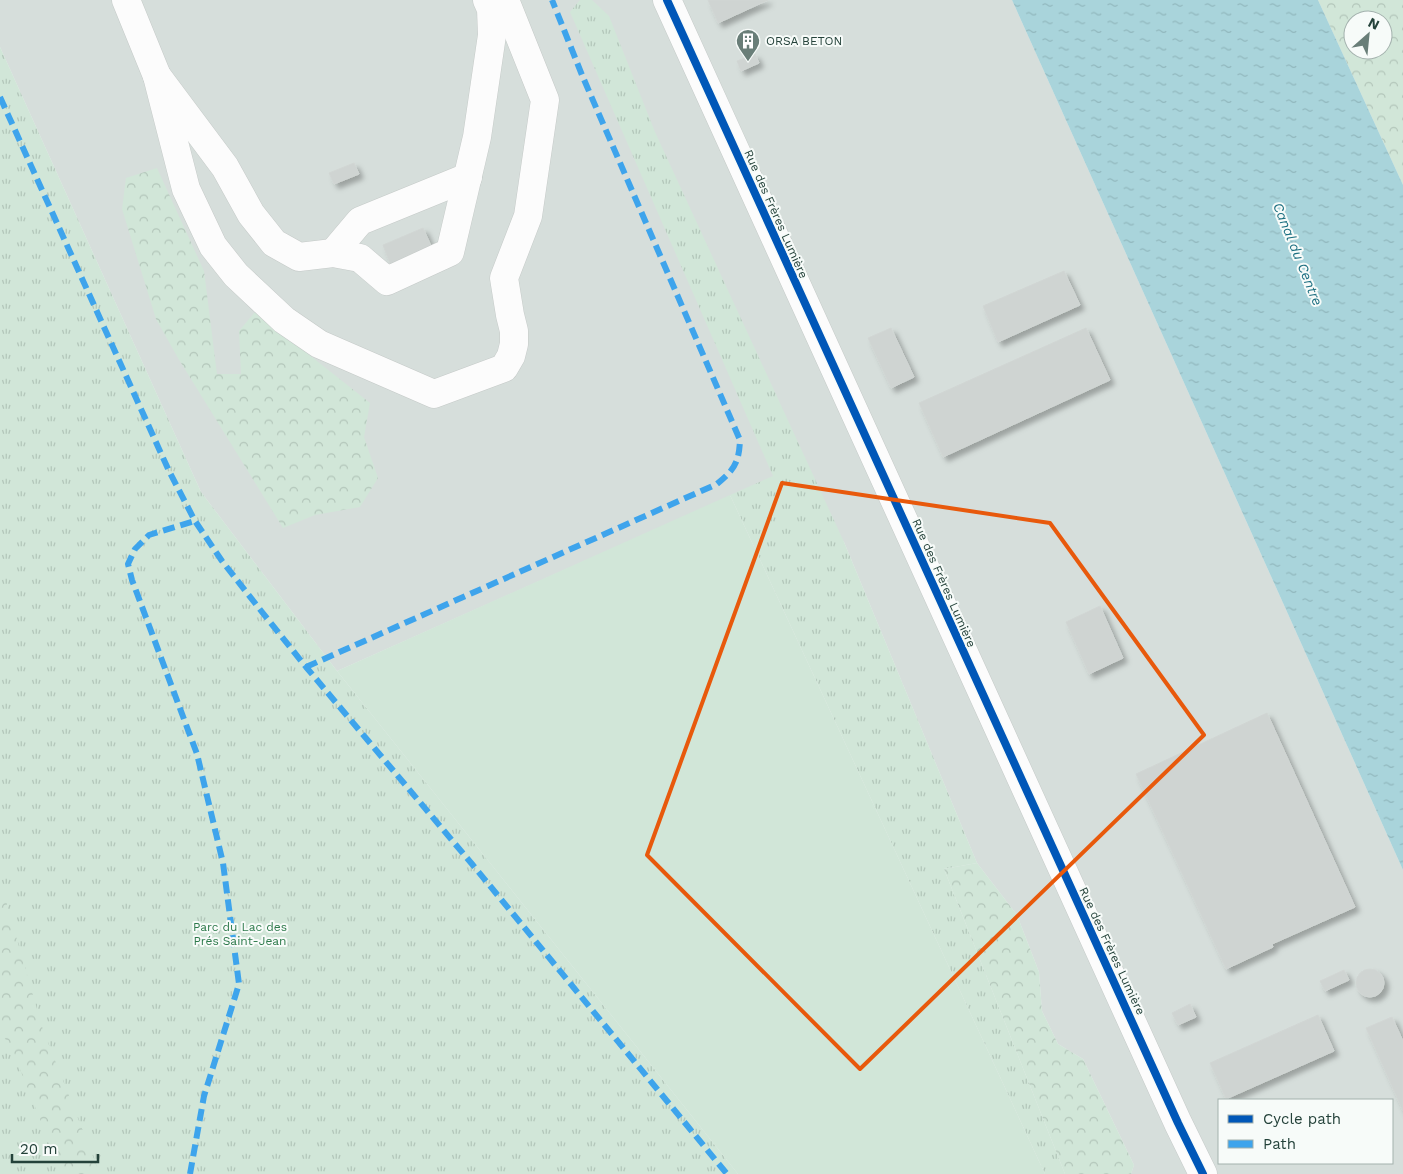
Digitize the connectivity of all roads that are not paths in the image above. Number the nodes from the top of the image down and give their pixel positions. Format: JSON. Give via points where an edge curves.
{"nodes":[{"id":1,"x":126,"y":0,"type":"edge"},
{"id":2,"x":487,"y":0,"type":"edge"},
{"id":3,"x":505,"y":0,"type":"edge"},
{"id":4,"x":667,"y":0,"type":"edge"},
{"id":5,"x":157,"y":76,"type":"junction"},
{"id":6,"x":468,"y":177,"type":"junction"},
{"id":7,"x":333,"y":253,"type":"junction"},
{"id":8,"x":1203,"y":1174,"type":"edge"}],
"edges":[{"from":1,"to":5,"type":"street"},
{"from":2,"to":6,"type":"street","via":[[491,9],[492,35]]},
{"from":3,"to":5,"type":"street","via":[[545,100],[528,216],[504,278],[514,344],[504,368],[434,394],[319,344],[284,320],[236,274],[213,246],[186,189]]},
{"from":4,"to":8,"type":"street","name":"Rue des Frères Lumière"},
{"from":5,"to":7,"type":"street","via":[[226,167],[251,214],[274,243],[299,257]]},
{"from":6,"to":7,"type":"street","via":[[360,221]]},
{"from":6,"to":7,"type":"street","via":[[450,252],[387,281],[360,258]]}]}
